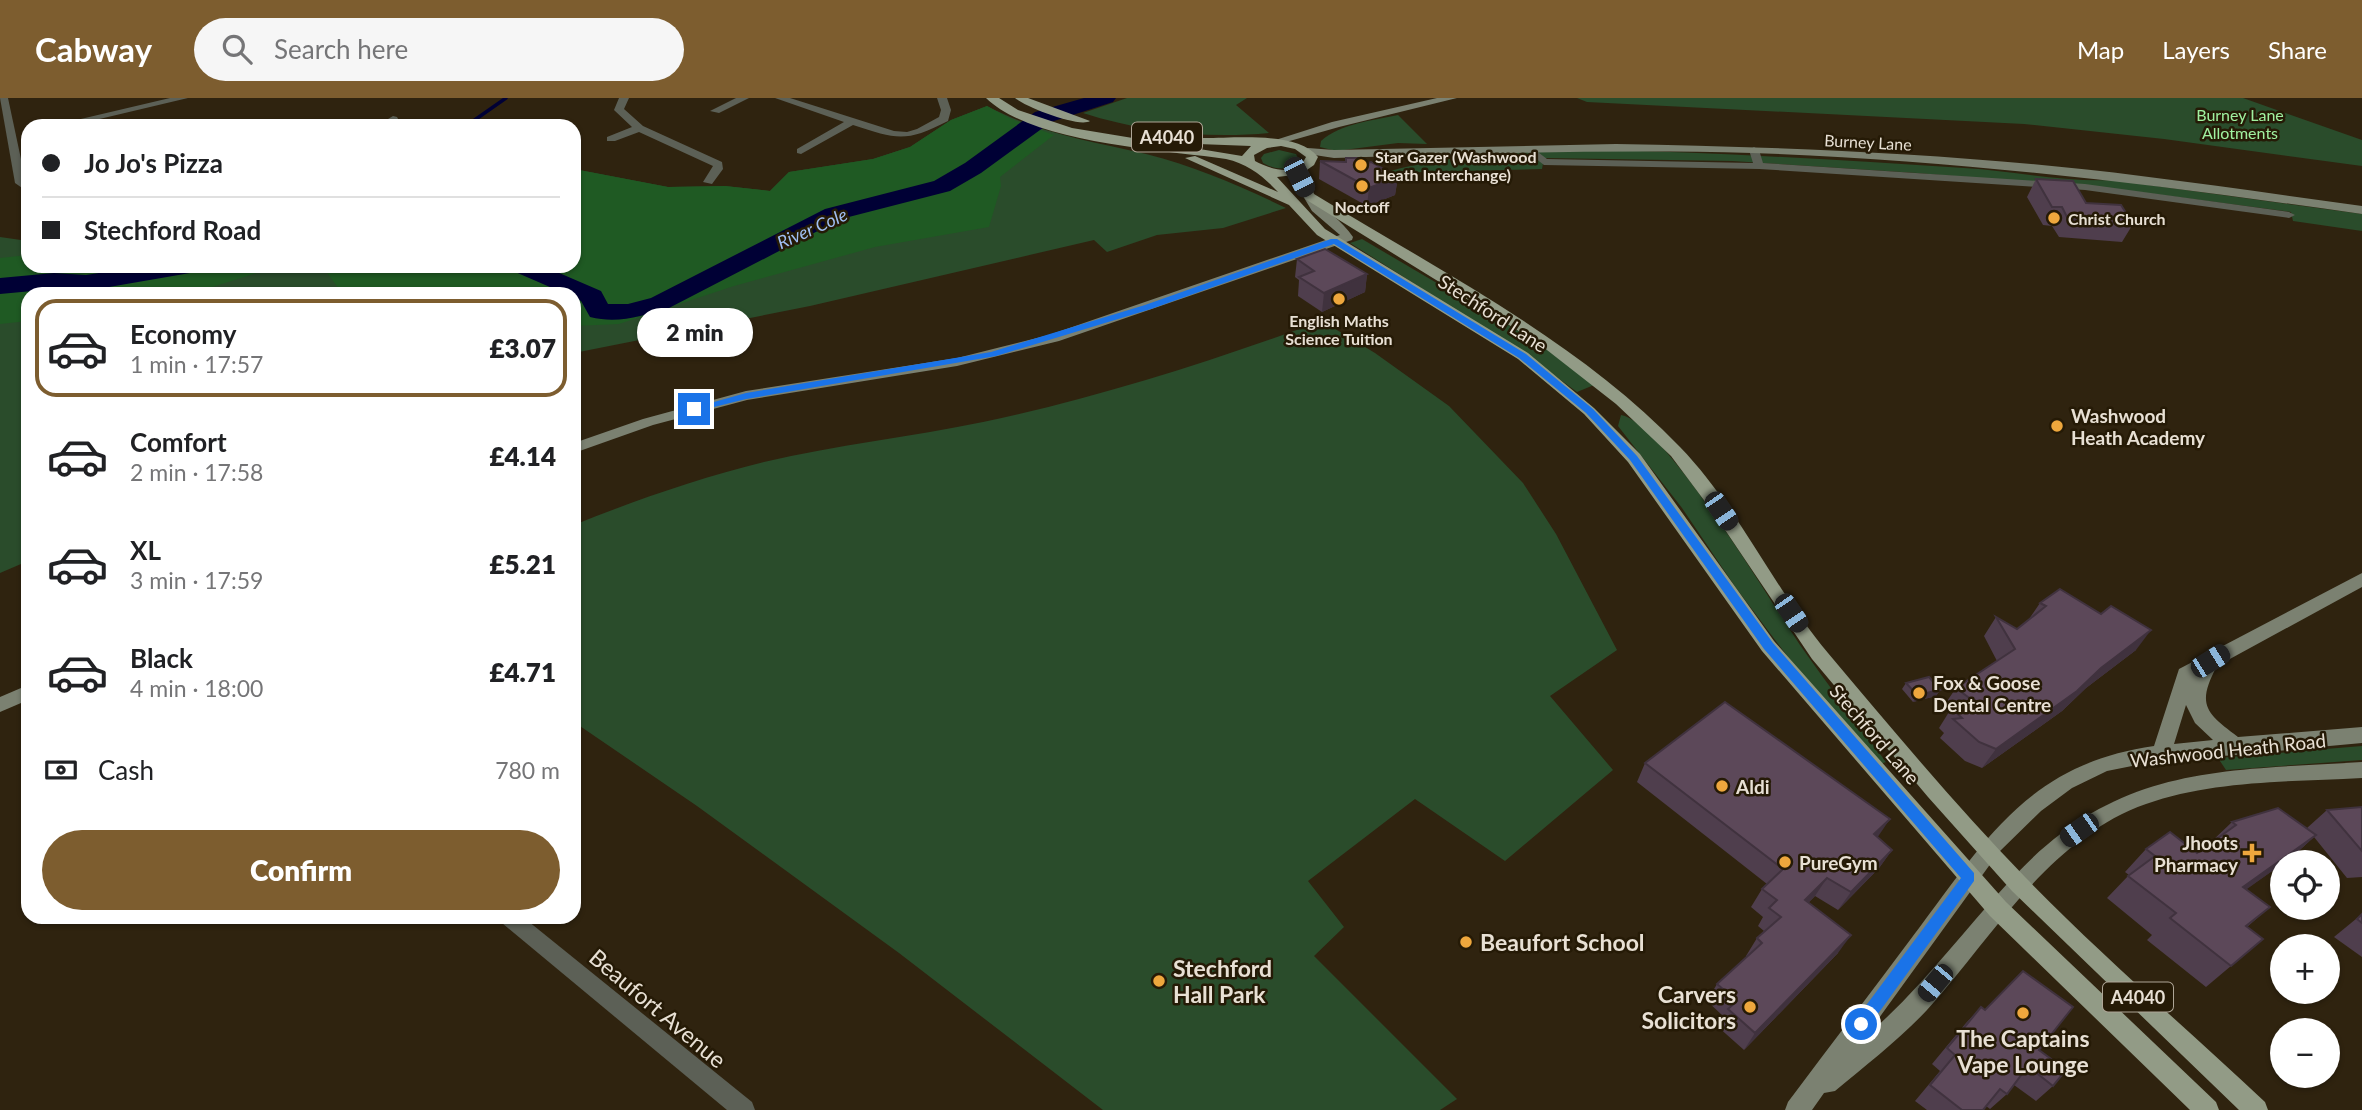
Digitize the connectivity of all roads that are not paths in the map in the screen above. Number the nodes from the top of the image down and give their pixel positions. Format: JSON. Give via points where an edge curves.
{"nodes":[{"id":1,"x":3,"y":98,"type":"edge"},
{"id":2,"x":183,"y":98,"type":"edge"},
{"id":3,"x":624,"y":98,"type":"edge"},
{"id":4,"x":744,"y":98,"type":"edge"},
{"id":5,"x":780,"y":98,"type":"edge"},
{"id":6,"x":942,"y":98,"type":"edge"},
{"id":7,"x":991,"y":98,"type":"edge"},
{"id":8,"x":1020,"y":98,"type":"edge"},
{"id":9,"x":1452,"y":98,"type":"edge"},
{"id":10,"x":715,"y":111,"type":"dead end"},
{"id":11,"x":88,"y":119,"type":"edge"},
{"id":12,"x":852,"y":121,"type":"junction"},
{"id":13,"x":1325,"y":127,"type":"junction"},
{"id":14,"x":639,"y":128,"type":"junction"},
{"id":15,"x":10,"y":136,"type":"edge"},
{"id":16,"x":611,"y":139,"type":"dead end"},
{"id":17,"x":1270,"y":143,"type":"junction"},
{"id":18,"x":1147,"y":146,"type":"junction"},
{"id":19,"x":1530,"y":149,"type":"junction"},
{"id":20,"x":1755,"y":150,"type":"junction"},
{"id":21,"x":801,"y":151,"type":"dead end"},
{"id":22,"x":1306,"y":154,"type":"junction"},
{"id":23,"x":1921,"y":161,"type":"junction"},
{"id":24,"x":1249,"y":162,"type":"junction"},
{"id":25,"x":1759,"y":166,"type":"junction"},
{"id":26,"x":1261,"y":170,"type":"junction"},
{"id":27,"x":1298,"y":171,"type":"junction"},
{"id":28,"x":1931,"y":175,"type":"junction"},
{"id":29,"x":708,"y":182,"type":"dead end"},
{"id":30,"x":21,"y":184,"type":"edge"},
{"id":31,"x":2216,"y":190,"type":"junction"},
{"id":32,"x":1308,"y":196,"type":"junction"},
{"id":33,"x":1291,"y":203,"type":"junction"},
{"id":34,"x":2216,"y":205,"type":"junction"},
{"id":35,"x":2362,"y":209,"type":"edge"},
{"id":36,"x":2289,"y":215,"type":"dead end"},
{"id":37,"x":1334,"y":241,"type":"junction"},
{"id":38,"x":1621,"y":401,"type":"junction"},
{"id":39,"x":1589,"y":411,"type":"junction"},
{"id":40,"x":581,"y":446,"type":"edge"},
{"id":41,"x":2362,"y":579,"type":"edge"},
{"id":42,"x":2210,"y":661,"type":"junction"},
{"id":43,"x":21,"y":695,"type":"edge"},
{"id":44,"x":0,"y":705,"type":"edge"},
{"id":45,"x":2362,"y":735,"type":"edge"},
{"id":46,"x":2234,"y":745,"type":"junction"},
{"id":47,"x":2161,"y":753,"type":"junction"},
{"id":48,"x":2362,"y":770,"type":"edge"},
{"id":49,"x":1987,"y":850,"type":"junction"},
{"id":50,"x":1970,"y":877,"type":"junction"},
{"id":51,"x":2020,"y":886,"type":"junction"},
{"id":52,"x":1998,"y":909,"type":"junction"},
{"id":53,"x":518,"y":924,"type":"edge"},
{"id":54,"x":1799,"y":1108,"type":"edge"},
{"id":55,"x":744,"y":1110,"type":"edge"},
{"id":56,"x":2207,"y":1110,"type":"edge"},
{"id":57,"x":2256,"y":1110,"type":"edge"}],
"edges":[{"from":1,"to":15,"type":"street"},
{"from":2,"to":11,"type":"street"},
{"from":3,"to":14,"type":"street","via":[[619,110]]},
{"from":4,"to":10,"type":"street"},
{"from":5,"to":12,"type":"street"},
{"from":6,"to":12,"type":"street","via":[[944,119],[907,135]]},
{"from":7,"to":18,"type":"main road","number":"A4040","via":[[1055,127]]},
{"from":8,"to":17,"type":"main road","number":"A4040","via":[[1069,118],[1174,138]]},
{"from":9,"to":13,"type":"main road"},
{"from":12,"to":21,"type":"street"},
{"from":13,"to":17,"type":"main road"},
{"from":13,"to":22,"type":"main road"},
{"from":14,"to":16,"type":"street"},
{"from":14,"to":29,"type":"street","via":[[718,164]]},
{"from":15,"to":30,"type":"street"},
{"from":17,"to":22,"type":"main road"},
{"from":17,"to":24,"type":"main road","via":[[1251,150]]},
{"from":18,"to":24,"type":"main road","number":"A4040"},
{"from":18,"to":33,"type":"main road","via":[[1196,159]]},
{"from":19,"to":20,"type":"main road","name":"Burney Lane","via":[[1663,146]]},
{"from":19,"to":22,"type":"main road","name":"Burney Lane"},
{"from":19,"to":25,"type":"street","via":[[1544,162]]},
{"from":20,"to":23,"type":"main road","name":"Burney Lane"},
{"from":20,"to":25,"type":"street"},
{"from":22,"to":27,"type":"main road"},
{"from":23,"to":28,"type":"street"},
{"from":23,"to":31,"type":"main road","name":"Burney Lane","via":[[2030,168]]},
{"from":24,"to":26,"type":"main road","name":"Stechford Lane"},
{"from":25,"to":28,"type":"street"},
{"from":26,"to":27,"type":"main road"},
{"from":26,"to":33,"type":"main road","name":"Stechford Lane","number":"A4040"},
{"from":27,"to":32,"type":"main road"},
{"from":28,"to":34,"type":"street","via":[[2085,187]]},
{"from":31,"to":34,"type":"street"},
{"from":31,"to":35,"type":"main road","name":"Burney Lane"},
{"from":32,"to":37,"type":"main road","via":[[1347,235]]},
{"from":32,"to":38,"type":"main road","name":"Stechford Lane","number":"A4040","via":[[1543,340]]},
{"from":33,"to":37,"type":"main road","name":"Stechford Lane","number":"A4040"},
{"from":34,"to":36,"type":"street"},
{"from":37,"to":39,"type":"main road","name":"Stechford Lane","number":"A4040","via":[[1522,356]]},
{"from":37,"to":40,"type":"main road","via":[[1148,307],[1005,351],[746,396]]},
{"from":38,"to":39,"type":"main road"},
{"from":38,"to":49,"type":"main road","name":"Stechford Lane","number":"A4040","via":[[1676,452],[1818,654]]},
{"from":39,"to":50,"type":"main road","name":"Stechford Lane","number":"A4040","via":[[1634,458],[1768,646]]},
{"from":41,"to":42,"type":"main road"},
{"from":42,"to":46,"type":"main road","via":[[2193,701],[2199,716]]},
{"from":42,"to":47,"type":"main road","via":[[2186,674]]},
{"from":43,"to":44,"type":"main road"},
{"from":45,"to":46,"type":"main road","name":"Washwood Heath Road"},
{"from":46,"to":47,"type":"main road","name":"Washwood Heath Road"},
{"from":47,"to":49,"type":"main road","name":"Washwood Heath Road","via":[[2084,772],[2046,796]]},
{"from":48,"to":51,"type":"main road","name":"Washwood Heath Road","via":[[2204,784],[2138,798],[2100,816],[2059,845]]},
{"from":49,"to":50,"type":"main road","name":"Washwood Heath Road"},
{"from":49,"to":51,"type":"main road","name":"Stechford Lane","number":"A4040"},
{"from":50,"to":52,"type":"main road","name":"Stechford Lane","number":"A4040"},
{"from":50,"to":54,"type":"main road","name":"Washwood Heath Road"},
{"from":51,"to":52,"type":"main road","name":"Washwood Heath Road"},
{"from":51,"to":57,"type":"main road","number":"A4040"},
{"from":52,"to":54,"type":"main road","name":"Washwood Heath Road","via":[[1919,1002]]},
{"from":52,"to":56,"type":"main road","number":"A4040"},
{"from":53,"to":55,"type":"street","name":"Beaufort Avenue"}]}
